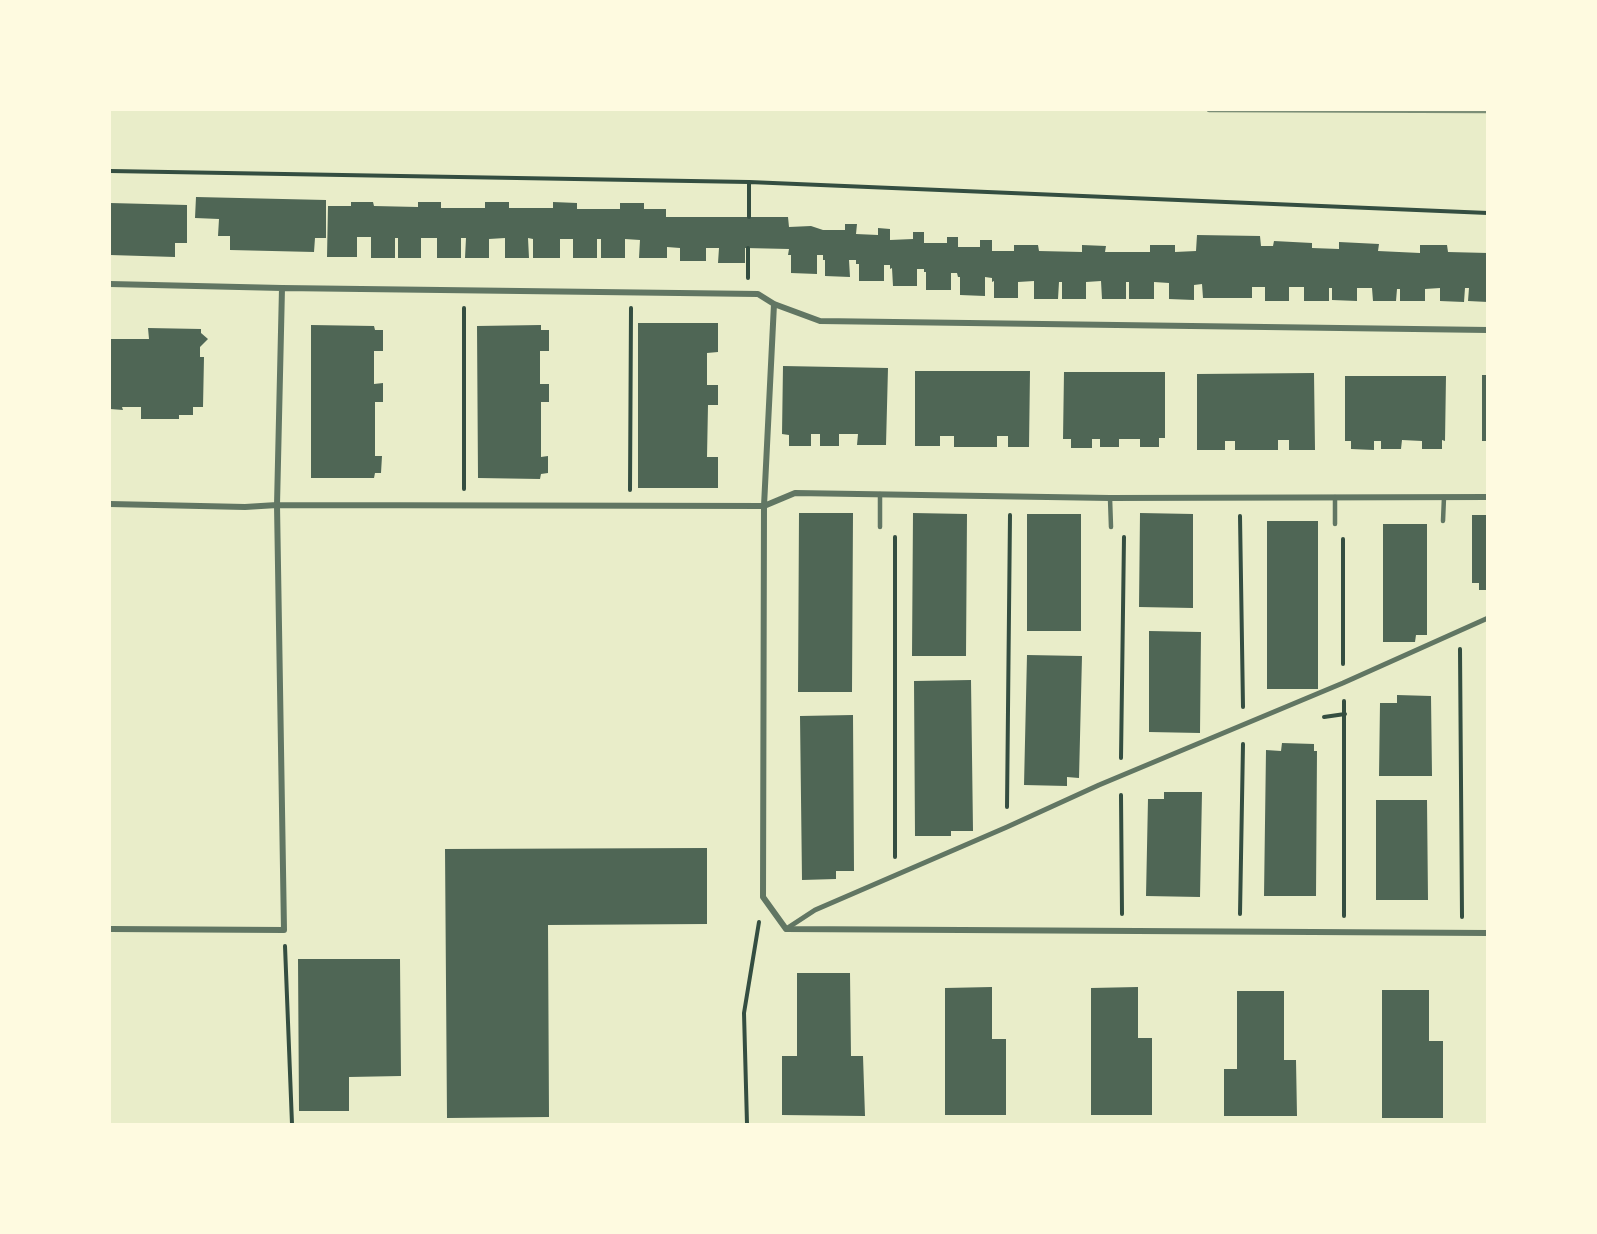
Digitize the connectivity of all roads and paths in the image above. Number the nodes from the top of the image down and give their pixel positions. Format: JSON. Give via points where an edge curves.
{"nodes":[{"id":1,"x":110,"y":171,"type":"edge"},
{"id":2,"x":749,"y":182,"type":"junction"},
{"id":3,"x":1488,"y":213,"type":"edge"},
{"id":4,"x":749,"y":217,"type":"dead end"},
{"id":5,"x":748,"y":248,"type":"dead end"},
{"id":6,"x":110,"y":284,"type":"edge"},
{"id":7,"x":282,"y":288,"type":"junction"},
{"id":8,"x":464,"y":290,"type":"junction"},
{"id":9,"x":632,"y":292,"type":"junction"},
{"id":10,"x":748,"y":294,"type":"junction"},
{"id":11,"x":774,"y":304,"type":"junction"},
{"id":12,"x":1488,"y":330,"type":"edge"},
{"id":13,"x":880,"y":494,"type":"junction"},
{"id":14,"x":1335,"y":497,"type":"junction"},
{"id":15,"x":1444,"y":497,"type":"junction"},
{"id":16,"x":1488,"y":497,"type":"edge"},
{"id":17,"x":1110,"y":498,"type":"junction"},
{"id":18,"x":110,"y":504,"type":"edge"},
{"id":19,"x":277,"y":505,"type":"junction"},
{"id":20,"x":464,"y":505,"type":"junction"},
{"id":21,"x":630,"y":506,"type":"junction"},
{"id":22,"x":764,"y":506,"type":"junction"},
{"id":23,"x":1010,"y":518,"type":"dead end"},
{"id":24,"x":1443,"y":521,"type":"dead end"},
{"id":25,"x":1335,"y":524,"type":"dead end"},
{"id":26,"x":880,"y":527,"type":"dead end"},
{"id":27,"x":1111,"y":527,"type":"dead end"},
{"id":28,"x":895,"y":529,"type":"dead end"},
{"id":29,"x":1343,"y":529,"type":"dead end"},
{"id":30,"x":1124,"y":530,"type":"dead end"},
{"id":31,"x":1488,"y":618,"type":"edge"},
{"id":32,"x":1461,"y":663,"type":"dead end"},
{"id":33,"x":1343,"y":683,"type":"junction"},
{"id":34,"x":1345,"y":714,"type":"junction"},
{"id":35,"x":1324,"y":717,"type":"dead end"},
{"id":36,"x":1121,"y":776,"type":"junction"},
{"id":37,"x":1007,"y":827,"type":"junction"},
{"id":38,"x":895,"y":876,"type":"junction"},
{"id":39,"x":763,"y":897,"type":"junction"},
{"id":40,"x":110,"y":929,"type":"edge"},
{"id":41,"x":786,"y":929,"type":"junction"},
{"id":42,"x":284,"y":930,"type":"junction"},
{"id":43,"x":1122,"y":931,"type":"junction"},
{"id":44,"x":1344,"y":932,"type":"junction"},
{"id":45,"x":1462,"y":933,"type":"junction"},
{"id":46,"x":1488,"y":933,"type":"edge"},
{"id":47,"x":292,"y":1125,"type":"edge"},
{"id":48,"x":747,"y":1125,"type":"edge"}],
"edges":[{"from":1,"to":2,"type":"path"},
{"from":2,"to":3,"type":"path"},
{"from":2,"to":4,"type":"path"},
{"from":5,"to":10,"type":"path"},
{"from":6,"to":7,"type":"street"},
{"from":7,"to":8,"type":"street"},
{"from":7,"to":19,"type":"street"},
{"from":8,"to":9,"type":"street"},
{"from":8,"to":20,"type":"path"},
{"from":9,"to":10,"type":"street"},
{"from":9,"to":21,"type":"path"},
{"from":10,"to":11,"type":"street","via":[[758,294]]},
{"from":11,"to":12,"type":"street","via":[[820,321]]},
{"from":11,"to":22,"type":"street"},
{"from":13,"to":17,"type":"street"},
{"from":13,"to":22,"type":"street","via":[[795,493]]},
{"from":13,"to":26,"type":"lane"},
{"from":14,"to":15,"type":"street"},
{"from":14,"to":17,"type":"street"},
{"from":14,"to":25,"type":"lane"},
{"from":15,"to":16,"type":"street"},
{"from":15,"to":24,"type":"lane"},
{"from":17,"to":27,"type":"lane"},
{"from":18,"to":19,"type":"street"},
{"from":19,"to":20,"type":"street"},
{"from":19,"to":42,"type":"street"},
{"from":20,"to":21,"type":"street"},
{"from":21,"to":22,"type":"street"},
{"from":22,"to":39,"type":"street"},
{"from":23,"to":37,"type":"path"},
{"from":28,"to":38,"type":"path"},
{"from":29,"to":33,"type":"path"},
{"from":30,"to":36,"type":"path"},
{"from":31,"to":33,"type":"street"},
{"from":32,"to":45,"type":"path"},
{"from":33,"to":34,"type":"path"},
{"from":33,"to":36,"type":"street"},
{"from":34,"to":35,"type":"path"},
{"from":34,"to":44,"type":"path"},
{"from":36,"to":37,"type":"street"},
{"from":36,"to":43,"type":"path"},
{"from":37,"to":38,"type":"street"},
{"from":38,"to":41,"type":"street","via":[[816,910]]},
{"from":39,"to":41,"type":"street"},
{"from":39,"to":48,"type":"path","via":[[744,1012]]},
{"from":40,"to":42,"type":"street"},
{"from":41,"to":43,"type":"street"},
{"from":42,"to":47,"type":"path"},
{"from":43,"to":44,"type":"street"},
{"from":44,"to":45,"type":"street"},
{"from":45,"to":46,"type":"street"}]}
